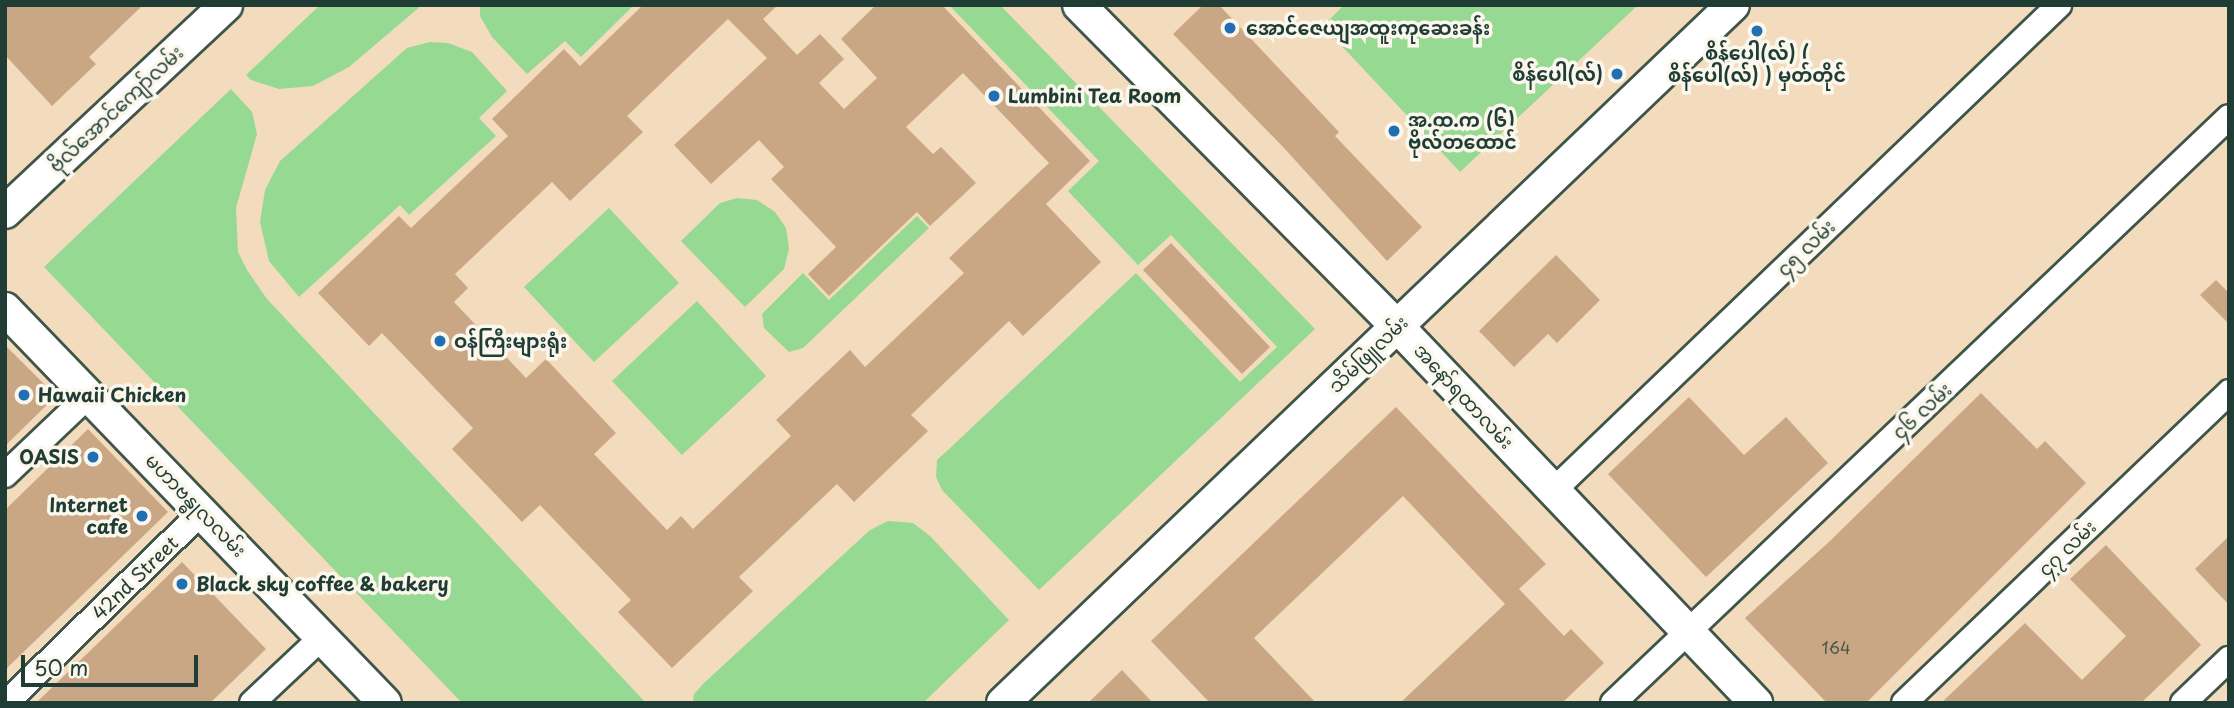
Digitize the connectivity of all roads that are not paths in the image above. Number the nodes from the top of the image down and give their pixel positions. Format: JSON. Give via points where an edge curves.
{"nodes":[{"id":1,"x":226,"y":5,"type":"edge"},
{"id":2,"x":1079,"y":5,"type":"edge"},
{"id":3,"x":1732,"y":5,"type":"edge"},
{"id":4,"x":2059,"y":5,"type":"edge"},
{"id":5,"x":2229,"y":117,"type":"edge"},
{"id":6,"x":5,"y":212,"type":"edge"},
{"id":7,"x":5,"y":309,"type":"edge"},
{"id":8,"x":1397,"y":326,"type":"junction"},
{"id":9,"x":2229,"y":392,"type":"edge"},
{"id":10,"x":89,"y":395,"type":"junction"},
{"id":11,"x":5,"y":475,"type":"edge"},
{"id":12,"x":1553,"y":491,"type":"junction"},
{"id":13,"x":202,"y":512,"type":"junction"},
{"id":14,"x":1687,"y":632,"type":"junction"},
{"id":15,"x":321,"y":637,"type":"junction"},
{"id":16,"x":2229,"y":659,"type":"edge"},
{"id":17,"x":6,"y":703,"type":"edge"},
{"id":18,"x":252,"y":703,"type":"edge"},
{"id":19,"x":385,"y":703,"type":"edge"},
{"id":20,"x":1003,"y":703,"type":"edge"},
{"id":21,"x":1613,"y":703,"type":"edge"},
{"id":22,"x":1756,"y":703,"type":"edge"},
{"id":23,"x":1904,"y":703,"type":"edge"},
{"id":24,"x":2183,"y":703,"type":"edge"}],
"edges":[{"from":1,"to":6,"type":"main road","name":"ဗိုလ်အောင်ကျော်လမ်း"},
{"from":2,"to":8,"type":"main road","name":"အနော်ရထာလမ်း"},
{"from":3,"to":8,"type":"main road","name":"သိမ်ဖြူလမ်း"},
{"from":4,"to":12,"type":"street","name":"၄၅ လမ်း"},
{"from":5,"to":14,"type":"street","name":"၄၆ လမ်း"},
{"from":7,"to":10,"type":"main road","name":"မဟာဗန္ဓုလလမ်း"},
{"from":8,"to":12,"type":"main road","name":"အနော်ရထာလမ်း"},
{"from":8,"to":20,"type":"main road","name":"သိမ်ဖြူလမ်း"},
{"from":9,"to":23,"type":"street","name":"၄၇ လမ်း"},
{"from":10,"to":11,"type":"street"},
{"from":10,"to":13,"type":"main road","name":"မဟာဗန္ဓုလလမ်း"},
{"from":12,"to":14,"type":"main road","name":"အနော်ရထာလမ်း"},
{"from":13,"to":15,"type":"main road","name":"မဟာဗန္ဓုလလမ်း"},
{"from":13,"to":17,"type":"street","name":"42nd Street"},
{"from":14,"to":21,"type":"street","name":"၄၆ လမ်း"},
{"from":14,"to":22,"type":"main road","name":"အနော်ရထာလမ်း"},
{"from":15,"to":18,"type":"street"},
{"from":15,"to":19,"type":"main road","name":"မဟာဗန္ဓုလလမ်း"},
{"from":16,"to":24,"type":"street"}]}
